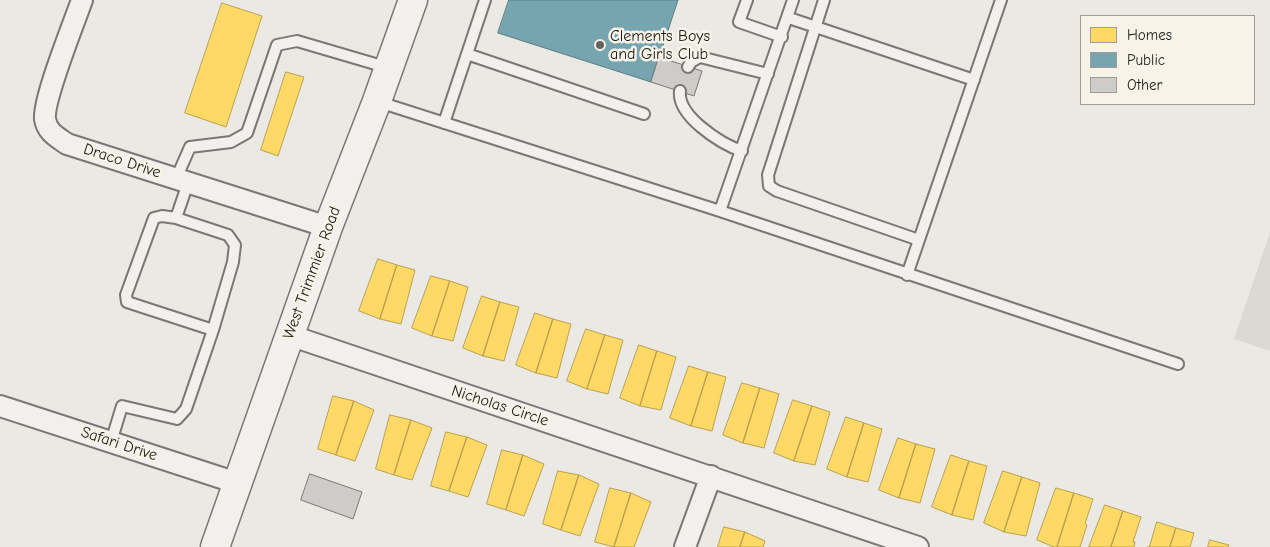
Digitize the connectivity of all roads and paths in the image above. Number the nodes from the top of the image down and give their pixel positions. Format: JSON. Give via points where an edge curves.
{"nodes":[{"id":1,"x":82,"y":0,"type":"edge"},
{"id":2,"x":413,"y":0,"type":"edge"},
{"id":3,"x":485,"y":0,"type":"edge"},
{"id":4,"x":747,"y":0,"type":"edge"},
{"id":5,"x":793,"y":0,"type":"edge"},
{"id":6,"x":824,"y":0,"type":"edge"},
{"id":7,"x":1001,"y":0,"type":"edge"},
{"id":8,"x":789,"y":18,"type":"junction"},
{"id":9,"x":816,"y":28,"type":"junction"},
{"id":10,"x":782,"y":38,"type":"junction"},
{"id":11,"x":467,"y":54,"type":"junction"},
{"id":12,"x":688,"y":66,"type":"dead end"},
{"id":13,"x":389,"y":68,"type":"junction"},
{"id":14,"x":768,"y":74,"type":"junction"},
{"id":15,"x":974,"y":80,"type":"junction"},
{"id":16,"x":680,"y":91,"type":"dead end"},
{"id":17,"x":377,"y":101,"type":"junction"},
{"id":18,"x":644,"y":114,"type":"dead end"},
{"id":19,"x":444,"y":123,"type":"junction"},
{"id":20,"x":742,"y":151,"type":"junction"},
{"id":21,"x":182,"y":181,"type":"junction"},
{"id":22,"x":720,"y":211,"type":"junction"},
{"id":23,"x":176,"y":218,"type":"junction"},
{"id":24,"x":328,"y":227,"type":"junction"},
{"id":25,"x":919,"y":240,"type":"junction"},
{"id":26,"x":907,"y":275,"type":"junction"},
{"id":27,"x":213,"y":330,"type":"junction"},
{"id":28,"x":289,"y":335,"type":"junction"},
{"id":29,"x":1178,"y":364,"type":"dead end"},
{"id":30,"x":0,"y":406,"type":"edge"},
{"id":31,"x":111,"y":442,"type":"junction"},
{"id":32,"x":711,"y":476,"type":"junction"},
{"id":33,"x":237,"y":483,"type":"junction"},
{"id":34,"x":215,"y":547,"type":"edge"},
{"id":35,"x":685,"y":547,"type":"edge"},
{"id":36,"x":918,"y":547,"type":"edge"}],
"edges":[{"from":1,"to":21,"type":"street","name":"Draco Drive","via":[[48,100],[45,118],[50,133],[67,144]]},
{"from":2,"to":13,"type":"main road","name":"West Trimmier Road"},
{"from":3,"to":11,"type":"lane"},
{"from":4,"to":10,"type":"lane","via":[[739,22]]},
{"from":5,"to":8,"type":"lane"},
{"from":6,"to":9,"type":"lane"},
{"from":7,"to":15,"type":"lane"},
{"from":8,"to":9,"type":"lane"},
{"from":8,"to":10,"type":"lane"},
{"from":9,"to":15,"type":"lane"},
{"from":9,"to":25,"type":"lane","via":[[768,175],[769,186]]},
{"from":10,"to":14,"type":"lane"},
{"from":11,"to":18,"type":"lane"},
{"from":11,"to":19,"type":"lane"},
{"from":12,"to":14,"type":"lane","via":[[700,56]]},
{"from":13,"to":17,"type":"main road","name":"West Trimmier Road"},
{"from":13,"to":21,"type":"lane","via":[[297,41],[278,45],[246,133],[231,142],[190,148]]},
{"from":14,"to":20,"type":"lane"},
{"from":15,"to":25,"type":"lane"},
{"from":16,"to":20,"type":"lane","via":[[681,105],[707,132]]},
{"from":17,"to":19,"type":"lane"},
{"from":17,"to":24,"type":"main road","name":"West Trimmier Road"},
{"from":19,"to":22,"type":"lane"},
{"from":20,"to":22,"type":"lane"},
{"from":21,"to":23,"type":"lane"},
{"from":21,"to":24,"type":"street","name":"Draco Drive"},
{"from":22,"to":26,"type":"lane"},
{"from":23,"to":27,"type":"lane","via":[[228,235],[235,245]]},
{"from":23,"to":27,"type":"lane","via":[[154,218],[126,296],[127,302]]},
{"from":24,"to":28,"type":"main road","name":"West Trimmier Road"},
{"from":25,"to":26,"type":"lane"},
{"from":26,"to":29,"type":"lane"},
{"from":27,"to":31,"type":"lane","via":[[186,409],[177,419],[122,406]]},
{"from":28,"to":32,"type":"street","name":"Nicholas Circle"},
{"from":28,"to":33,"type":"main road","name":"West Trimmier Road"},
{"from":30,"to":31,"type":"street","name":"Safari Drive"},
{"from":31,"to":33,"type":"street","name":"Safari Drive"},
{"from":32,"to":35,"type":"street"},
{"from":32,"to":36,"type":"street","name":"Nicholas Circle"},
{"from":33,"to":34,"type":"main road","name":"West Trimmier Road"}]}
